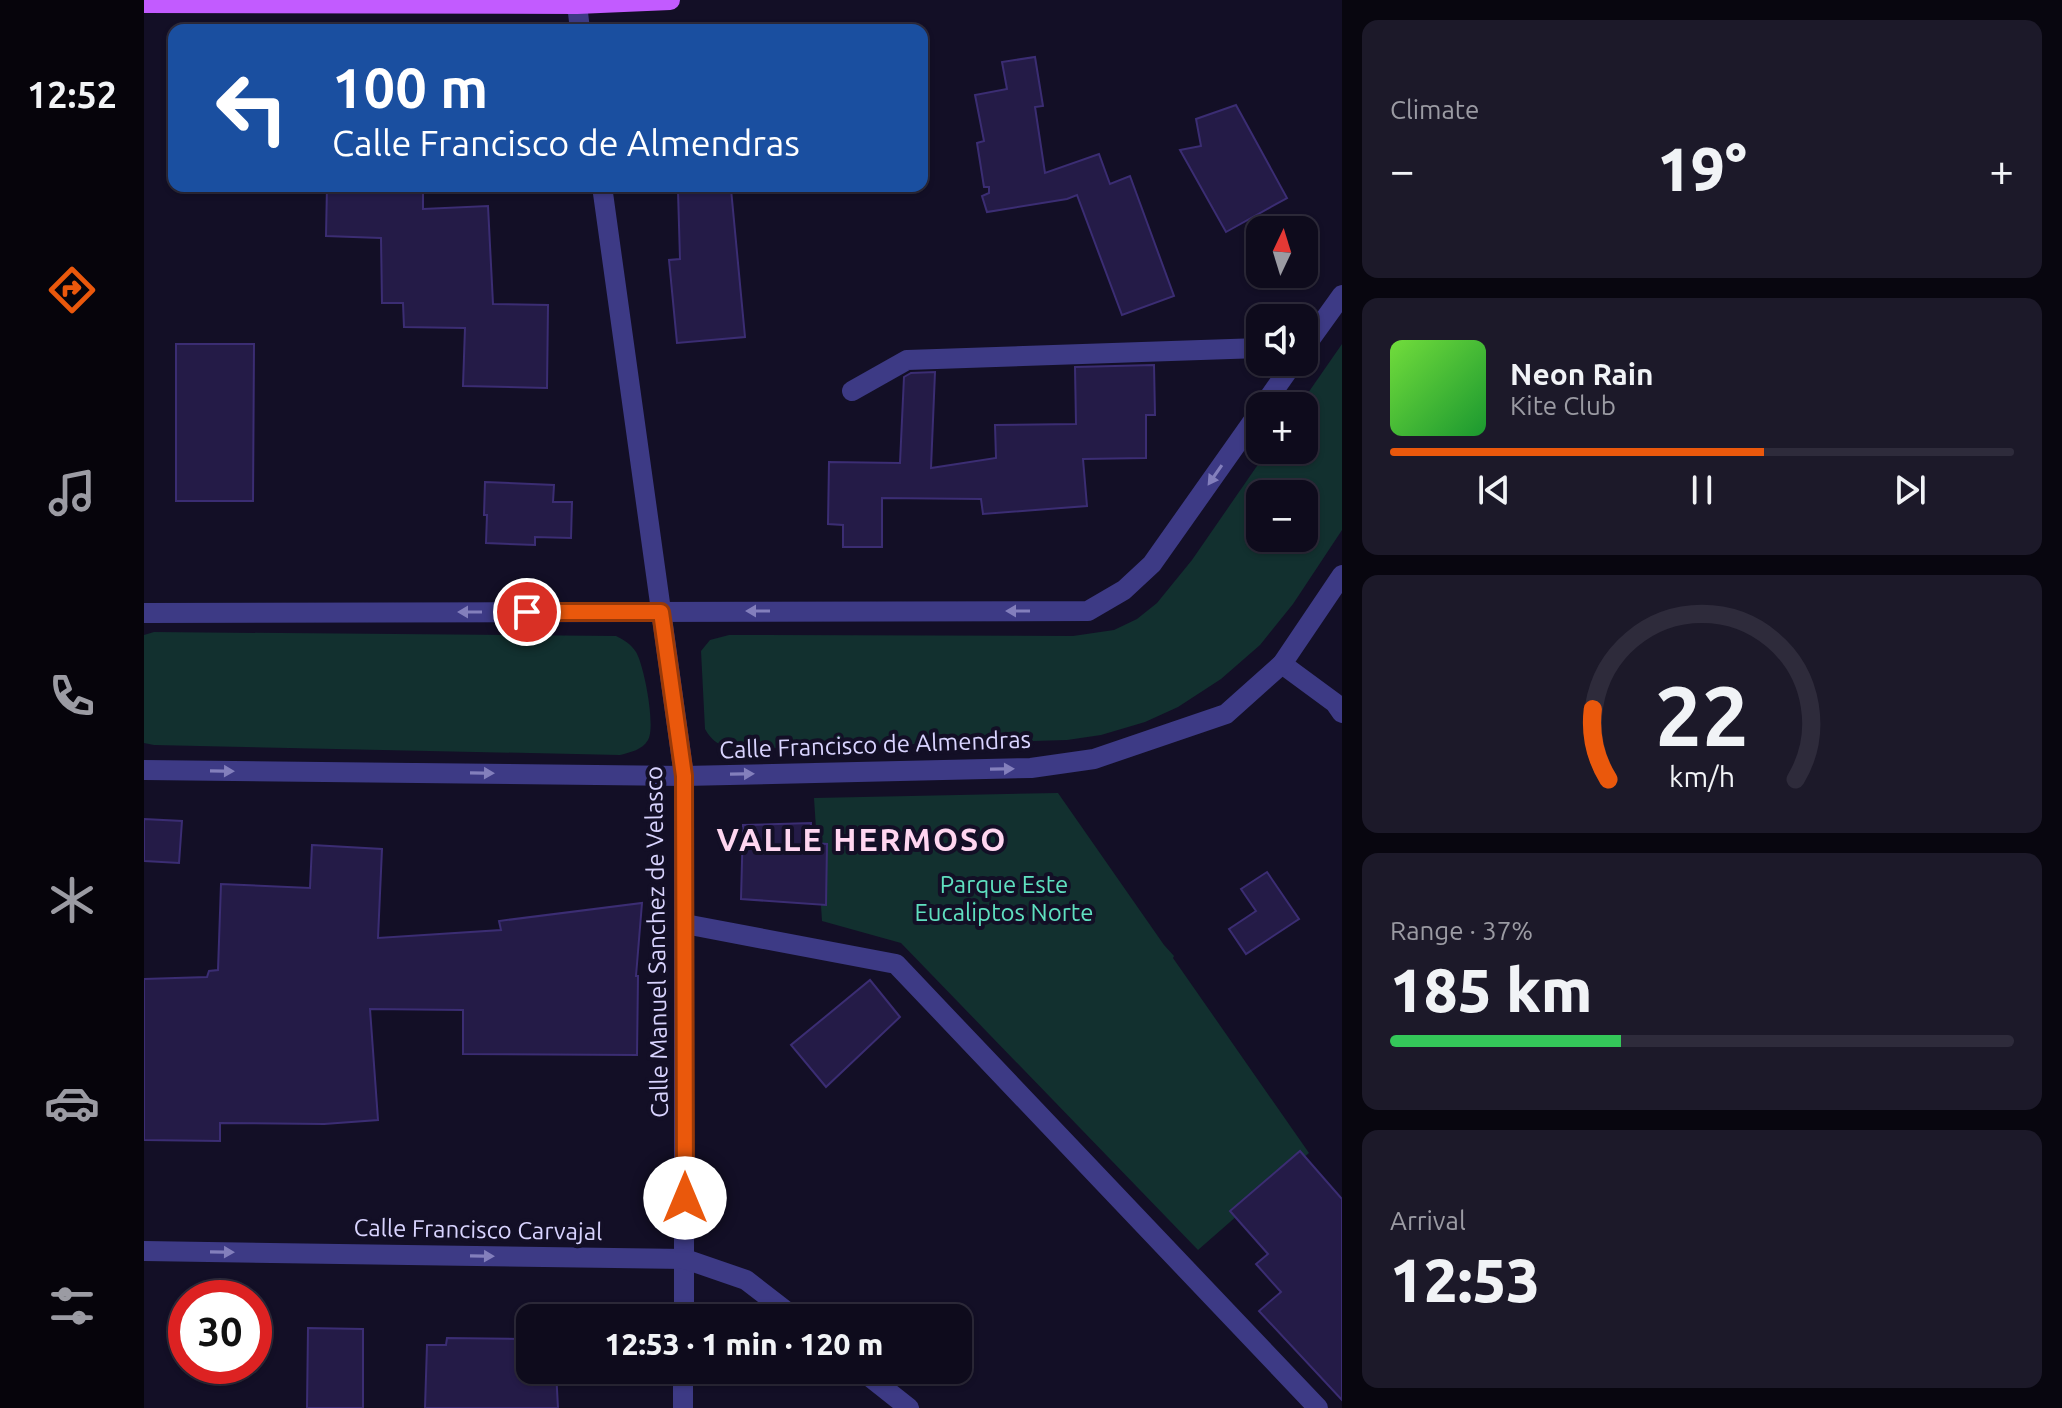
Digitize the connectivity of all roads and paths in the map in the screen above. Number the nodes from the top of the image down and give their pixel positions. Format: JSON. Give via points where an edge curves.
{"nodes":[{"id":1,"x":670,"y":0,"type":"edge"},
{"id":2,"x":144,"y":3,"type":"edge"},
{"id":3,"x":577,"y":4,"type":"junction"},
{"id":4,"x":579,"y":24,"type":"edge"},
{"id":5,"x":603,"y":192,"type":"edge"},
{"id":6,"x":1342,"y":295,"type":"edge"},
{"id":7,"x":1318,"y":328,"type":"edge"},
{"id":8,"x":1246,"y":348,"type":"edge"},
{"id":9,"x":852,"y":391,"type":"dead end"},
{"id":10,"x":1246,"y":431,"type":"edge"},
{"id":11,"x":1342,"y":575,"type":"edge"},
{"id":12,"x":661,"y":612,"type":"junction"},
{"id":13,"x":144,"y":613,"type":"edge"},
{"id":14,"x":1282,"y":664,"type":"junction"},
{"id":15,"x":1342,"y":713,"type":"edge"},
{"id":16,"x":144,"y":770,"type":"edge"},
{"id":17,"x":684,"y":776,"type":"junction"},
{"id":18,"x":685,"y":924,"type":"junction"},
{"id":19,"x":144,"y":1251,"type":"edge"},
{"id":20,"x":685,"y":1259,"type":"junction"},
{"id":21,"x":684,"y":1304,"type":"edge"},
{"id":22,"x":777,"y":1304,"type":"edge"},
{"id":23,"x":683,"y":1384,"type":"edge"},
{"id":24,"x":879,"y":1384,"type":"edge"},
{"id":25,"x":683,"y":1408,"type":"edge"},
{"id":26,"x":909,"y":1408,"type":"edge"},
{"id":27,"x":1318,"y":1408,"type":"edge"}],
"edges":[{"from":1,"to":3,"type":"main road"},
{"from":2,"to":3,"type":"main road"},
{"from":3,"to":4,"type":"street"},
{"from":5,"to":12,"type":"street","name":"Calle Manuel Sanchez de Velasco"},
{"from":6,"to":7,"type":"street"},
{"from":8,"to":9,"type":"street","via":[[907,360]]},
{"from":10,"to":12,"type":"street","one_way":true,"via":[[1152,564],[1124,590],[1088,611]]},
{"from":11,"to":14,"type":"street","name":"Calle Francisco de Almendras"},
{"from":12,"to":13,"type":"street","one_way":true},
{"from":12,"to":17,"type":"street","name":"Calle Manuel Sanchez de Velasco"},
{"from":14,"to":15,"type":"street"},
{"from":17,"to":14,"type":"street","name":"Calle Francisco de Almendras","one_way":true,"via":[[1031,768],[1094,759],[1226,714]]},
{"from":16,"to":17,"type":"street","name":"Calle Francisco de Almendras","one_way":true},
{"from":17,"to":18,"type":"street","name":"Calle Manuel Sanchez de Velasco"},
{"from":18,"to":20,"type":"street","name":"Calle Manuel Sanchez de Velasco"},
{"from":18,"to":27,"type":"street","via":[[896,964]]},
{"from":19,"to":20,"type":"street","name":"Calle Francisco Carvajal","one_way":true},
{"from":20,"to":21,"type":"street","name":"Calle Manuel Sanchez de Velasco"},
{"from":20,"to":22,"type":"street","name":"Calle Francisco Carvajal","via":[[746,1280]]},
{"from":23,"to":25,"type":"street"},
{"from":24,"to":26,"type":"street"}]}
